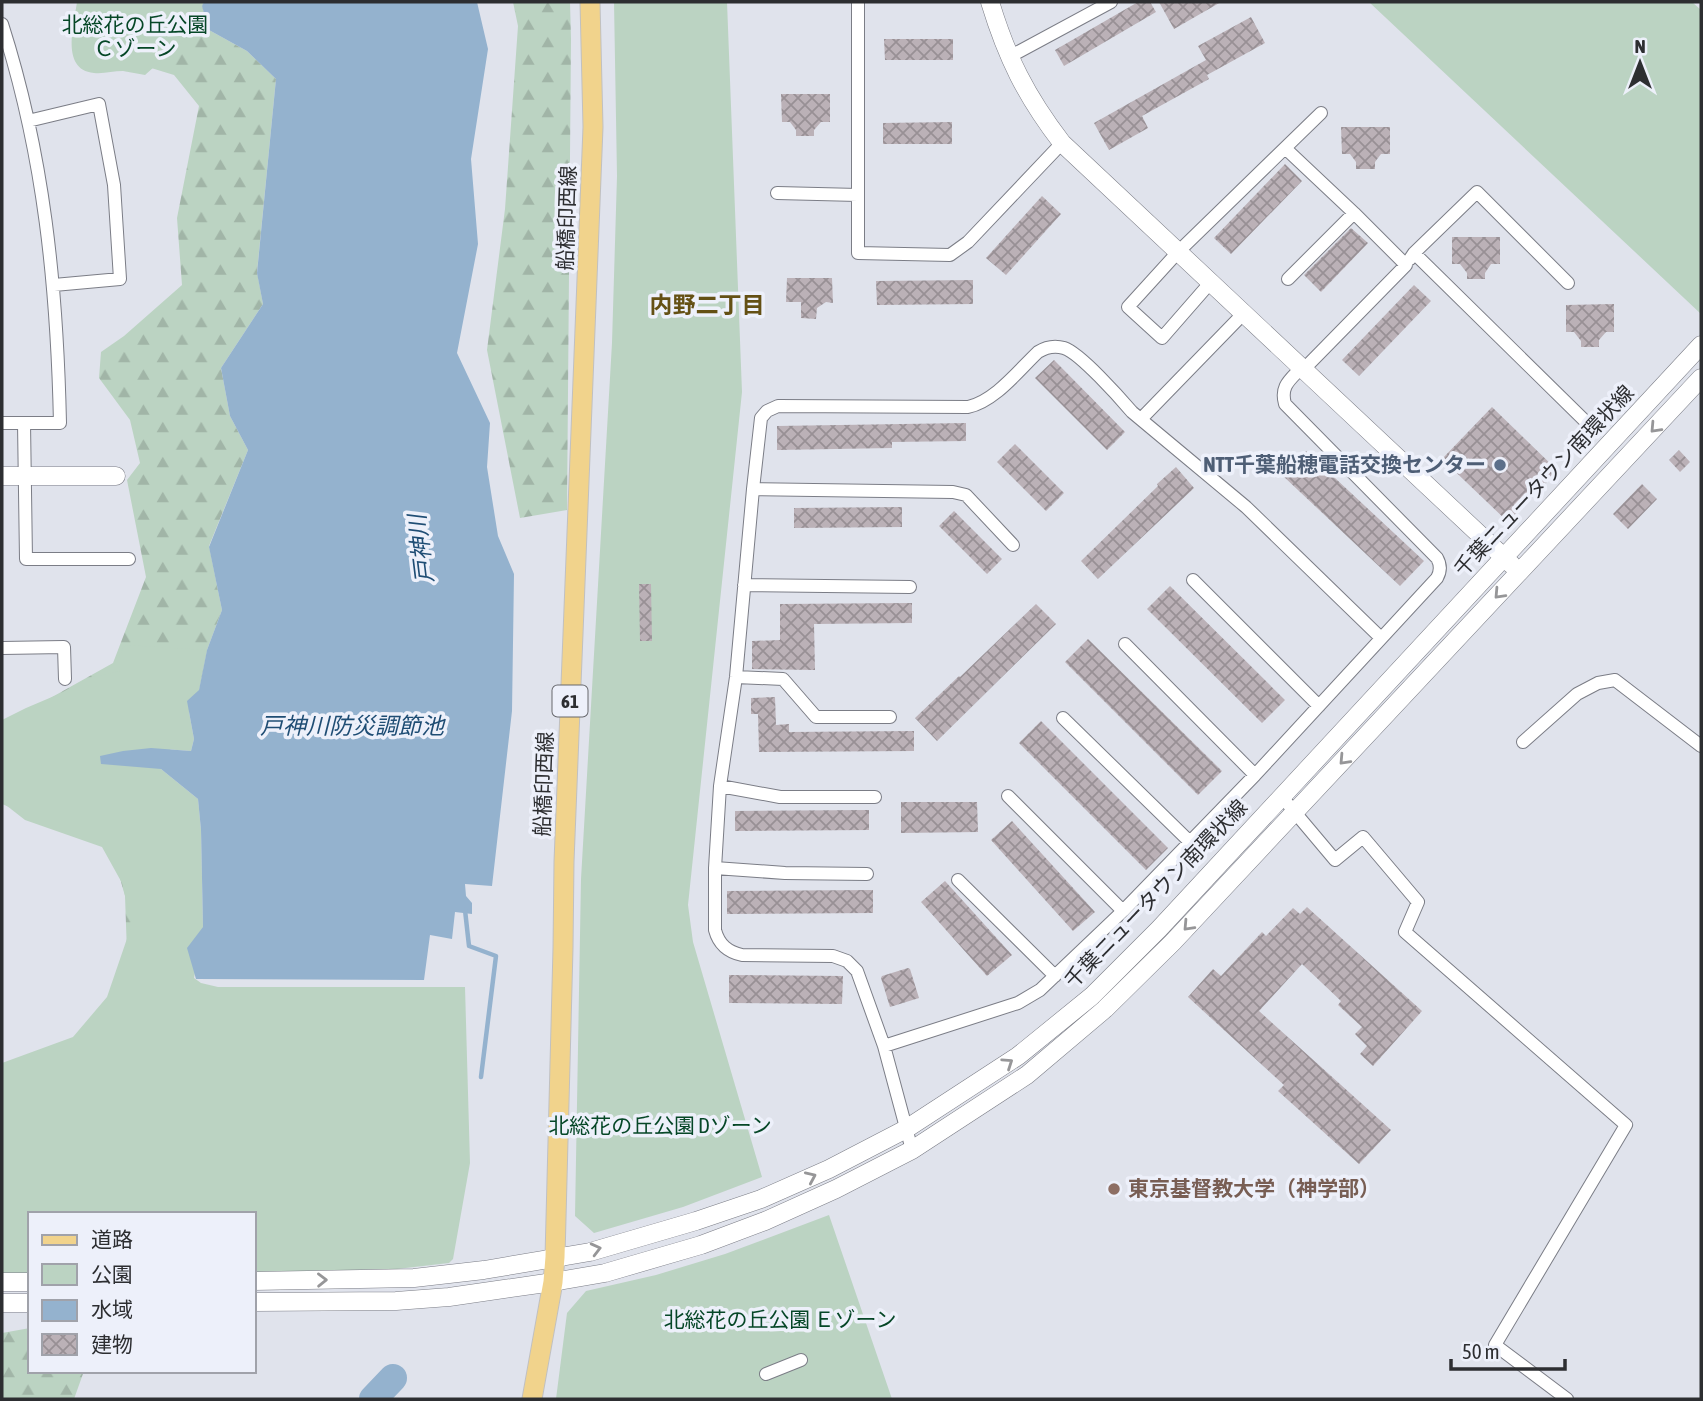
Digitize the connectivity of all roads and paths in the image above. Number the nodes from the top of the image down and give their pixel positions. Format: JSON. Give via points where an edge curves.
{"nodes":[{"id":1,"x":590,"y":2,"type":"edge"},
{"id":2,"x":859,"y":2,"type":"edge"},
{"id":3,"x":990,"y":2,"type":"edge"},
{"id":4,"x":1111,"y":2,"type":"edge"},
{"id":5,"x":2,"y":24,"type":"edge"},
{"id":6,"x":1009,"y":57,"type":"junction"},
{"id":7,"x":1321,"y":113,"type":"dead end"},
{"id":8,"x":28,"y":121,"type":"junction"},
{"id":9,"x":1062,"y":143,"type":"junction"},
{"id":10,"x":1285,"y":148,"type":"junction"},
{"id":11,"x":777,"y":193,"type":"dead end"},
{"id":12,"x":858,"y":195,"type":"junction"},
{"id":13,"x":1354,"y":213,"type":"junction"},
{"id":14,"x":1178,"y":252,"type":"junction"},
{"id":15,"x":1414,"y":253,"type":"junction"},
{"id":16,"x":1406,"y":265,"type":"junction"},
{"id":17,"x":1288,"y":279,"type":"dead end"},
{"id":18,"x":1210,"y":283,"type":"junction"},
{"id":19,"x":1568,"y":283,"type":"dead end"},
{"id":20,"x":54,"y":285,"type":"junction"},
{"id":21,"x":1243,"y":314,"type":"junction"},
{"id":22,"x":1701,"y":345,"type":"edge"},
{"id":23,"x":1302,"y":369,"type":"junction"},
{"id":24,"x":1701,"y":378,"type":"edge"},
{"id":25,"x":1141,"y":419,"type":"junction"},
{"id":26,"x":1584,"y":421,"type":"dead end"},
{"id":27,"x":2,"y":423,"type":"edge"},
{"id":28,"x":24,"y":423,"type":"junction"},
{"id":29,"x":2,"y":476,"type":"edge"},
{"id":30,"x":24,"y":476,"type":"junction"},
{"id":31,"x":116,"y":476,"type":"dead end"},
{"id":32,"x":753,"y":489,"type":"junction"},
{"id":33,"x":1013,"y":545,"type":"dead end"},
{"id":34,"x":1504,"y":557,"type":"junction"},
{"id":35,"x":129,"y":559,"type":"dead end"},
{"id":36,"x":1519,"y":572,"type":"junction"},
{"id":37,"x":1193,"y":580,"type":"dead end"},
{"id":38,"x":744,"y":585,"type":"junction"},
{"id":39,"x":910,"y":587,"type":"dead end"},
{"id":40,"x":1381,"y":638,"type":"junction"},
{"id":41,"x":1125,"y":644,"type":"dead end"},
{"id":42,"x":2,"y":648,"type":"edge"},
{"id":43,"x":736,"y":677,"type":"junction"},
{"id":44,"x":65,"y":679,"type":"dead end"},
{"id":45,"x":1319,"y":706,"type":"junction"},
{"id":46,"x":890,"y":717,"type":"dead end"},
{"id":47,"x":1063,"y":718,"type":"dead end"},
{"id":48,"x":1523,"y":742,"type":"dead end"},
{"id":49,"x":1701,"y":746,"type":"edge"},
{"id":50,"x":1255,"y":775,"type":"junction"},
{"id":51,"x":720,"y":786,"type":"junction"},
{"id":52,"x":1008,"y":796,"type":"dead end"},
{"id":53,"x":874,"y":797,"type":"dead end"},
{"id":54,"x":1282,"y":797,"type":"junction"},
{"id":55,"x":1295,"y":812,"type":"junction"},
{"id":56,"x":1190,"y":842,"type":"junction"},
{"id":57,"x":715,"y":868,"type":"junction"},
{"id":58,"x":867,"y":874,"type":"dead end"},
{"id":59,"x":958,"y":880,"type":"dead end"},
{"id":60,"x":1123,"y":911,"type":"junction"},
{"id":61,"x":1055,"y":975,"type":"junction"},
{"id":62,"x":884,"y":1046,"type":"junction"},
{"id":63,"x":906,"y":1129,"type":"junction"},
{"id":64,"x":912,"y":1150,"type":"junction"},
{"id":65,"x":555,"y":1257,"type":"junction"},
{"id":66,"x":256,"y":1281,"type":"edge"},
{"id":67,"x":2,"y":1282,"type":"edge"},
{"id":68,"x":28,"y":1282,"type":"edge"},
{"id":69,"x":553,"y":1282,"type":"junction"},
{"id":70,"x":256,"y":1302,"type":"edge"},
{"id":71,"x":2,"y":1303,"type":"edge"},
{"id":72,"x":28,"y":1303,"type":"edge"},
{"id":73,"x":801,"y":1360,"type":"dead end"},
{"id":74,"x":766,"y":1374,"type":"dead end"},
{"id":75,"x":532,"y":1399,"type":"edge"},
{"id":76,"x":1567,"y":1399,"type":"edge"}],
"edges":[{"from":1,"to":65,"type":"main road","name":"船橋印西線","number":"61","via":[[593,127],[564,862]]},
{"from":2,"to":12,"type":"street"},
{"from":3,"to":6,"type":"main road"},
{"from":4,"to":6,"type":"street"},
{"from":5,"to":8,"type":"street"},
{"from":6,"to":9,"type":"main road","via":[[1039,114]]},
{"from":7,"to":10,"type":"street"},
{"from":8,"to":20,"type":"street"},
{"from":8,"to":20,"type":"street","via":[[99,104],[114,186],[120,279]]},
{"from":9,"to":12,"type":"street","via":[[968,242],[950,255],[858,253]]},
{"from":9,"to":14,"type":"main road"},
{"from":10,"to":13,"type":"street"},
{"from":10,"to":14,"type":"street"},
{"from":11,"to":12,"type":"street"},
{"from":13,"to":16,"type":"street"},
{"from":13,"to":17,"type":"street"},
{"from":14,"to":18,"type":"main road"},
{"from":14,"to":18,"type":"street","via":[[1128,307],[1161,338]]},
{"from":15,"to":16,"type":"street"},
{"from":15,"to":19,"type":"street","via":[[1477,192]]},
{"from":15,"to":26,"type":"street"},
{"from":16,"to":23,"type":"street"},
{"from":18,"to":21,"type":"main road"},
{"from":20,"to":28,"type":"street","via":[[60,423]]},
{"from":21,"to":23,"type":"main road"},
{"from":21,"to":25,"type":"street"},
{"from":22,"to":34,"type":"main road","name":"千葉ニュータウン南環状線"},
{"from":23,"to":34,"type":"main road"},
{"from":23,"to":40,"type":"street","via":[[1284,387],[1285,404],[1440,563],[1437,578]]},
{"from":24,"to":36,"type":"main road","name":"千葉ニュータウン南環状線","one_way":true},
{"from":25,"to":32,"type":"street","via":[[1074,353],[1054,346],[1038,352],[993,396],[974,406],[778,406],[767,411],[761,418]]},
{"from":25,"to":40,"type":"street","via":[[1246,507]]},
{"from":27,"to":28,"type":"street"},
{"from":28,"to":30,"type":"street"},
{"from":29,"to":30,"type":"main road"},
{"from":30,"to":31,"type":"main road"},
{"from":30,"to":35,"type":"street","via":[[26,559]]},
{"from":32,"to":33,"type":"street","via":[[953,492],[966,495]]},
{"from":32,"to":38,"type":"street"},
{"from":34,"to":36,"type":"main road"},
{"from":34,"to":54,"type":"main road","name":"千葉ニュータウン南環状線"},
{"from":36,"to":55,"type":"main road","name":"千葉ニュータウン南環状線","one_way":true},
{"from":37,"to":45,"type":"street"},
{"from":38,"to":39,"type":"street"},
{"from":38,"to":43,"type":"street"},
{"from":40,"to":45,"type":"street"},
{"from":41,"to":50,"type":"street"},
{"from":42,"to":44,"type":"street","via":[[64,648]]},
{"from":43,"to":46,"type":"street","via":[[783,679],[816,717]]},
{"from":43,"to":51,"type":"street"},
{"from":45,"to":50,"type":"street"},
{"from":47,"to":56,"type":"street"},
{"from":48,"to":49,"type":"street","via":[[1577,694],[1615,680]]},
{"from":50,"to":56,"type":"street"},
{"from":51,"to":53,"type":"street","via":[[780,797]]},
{"from":51,"to":57,"type":"street"},
{"from":52,"to":60,"type":"street"},
{"from":54,"to":55,"type":"street"},
{"from":63,"to":54,"type":"main road","name":"千葉ニュータウン南環状線","one_way":true,"via":[[1018,1056],[1092,996]]},
{"from":55,"to":64,"type":"main road","name":"千葉ニュータウン南環状線","one_way":true,"via":[[1105,1009],[1027,1075]]},
{"from":55,"to":76,"type":"street","via":[[1335,860],[1363,837],[1418,902],[1405,932],[1626,1125],[1495,1345]]},
{"from":56,"to":60,"type":"street"},
{"from":57,"to":58,"type":"street"},
{"from":57,"to":62,"type":"street","via":[[715,930],[723,947],[742,955],[833,956],[848,961],[861,979]]},
{"from":59,"to":61,"type":"street"},
{"from":60,"to":61,"type":"street"},
{"from":61,"to":62,"type":"street","via":[[1018,1003]]},
{"from":62,"to":63,"type":"street"},
{"from":63,"to":64,"type":"street"},
{"from":65,"to":63,"type":"main road","name":"千葉ニュータウン南環状線","one_way":true,"via":[[590,1252],[761,1199]]},
{"from":64,"to":69,"type":"main road","name":"千葉ニュータウン南環状線","via":[[756,1225],[605,1273]]},
{"from":66,"to":65,"type":"main road","name":"千葉ニュータウン南環状線","one_way":true,"via":[[414,1278]]},
{"from":65,"to":69,"type":"main road","name":"船橋印西線","number":"61"},
{"from":67,"to":68,"type":"main road"},
{"from":69,"to":70,"type":"main road","name":"千葉ニュータウン南環状線","via":[[396,1301]]},
{"from":69,"to":75,"type":"main road","name":"船橋印西線","number":"61"},
{"from":71,"to":72,"type":"main road"},
{"from":73,"to":74,"type":"street"}]}
